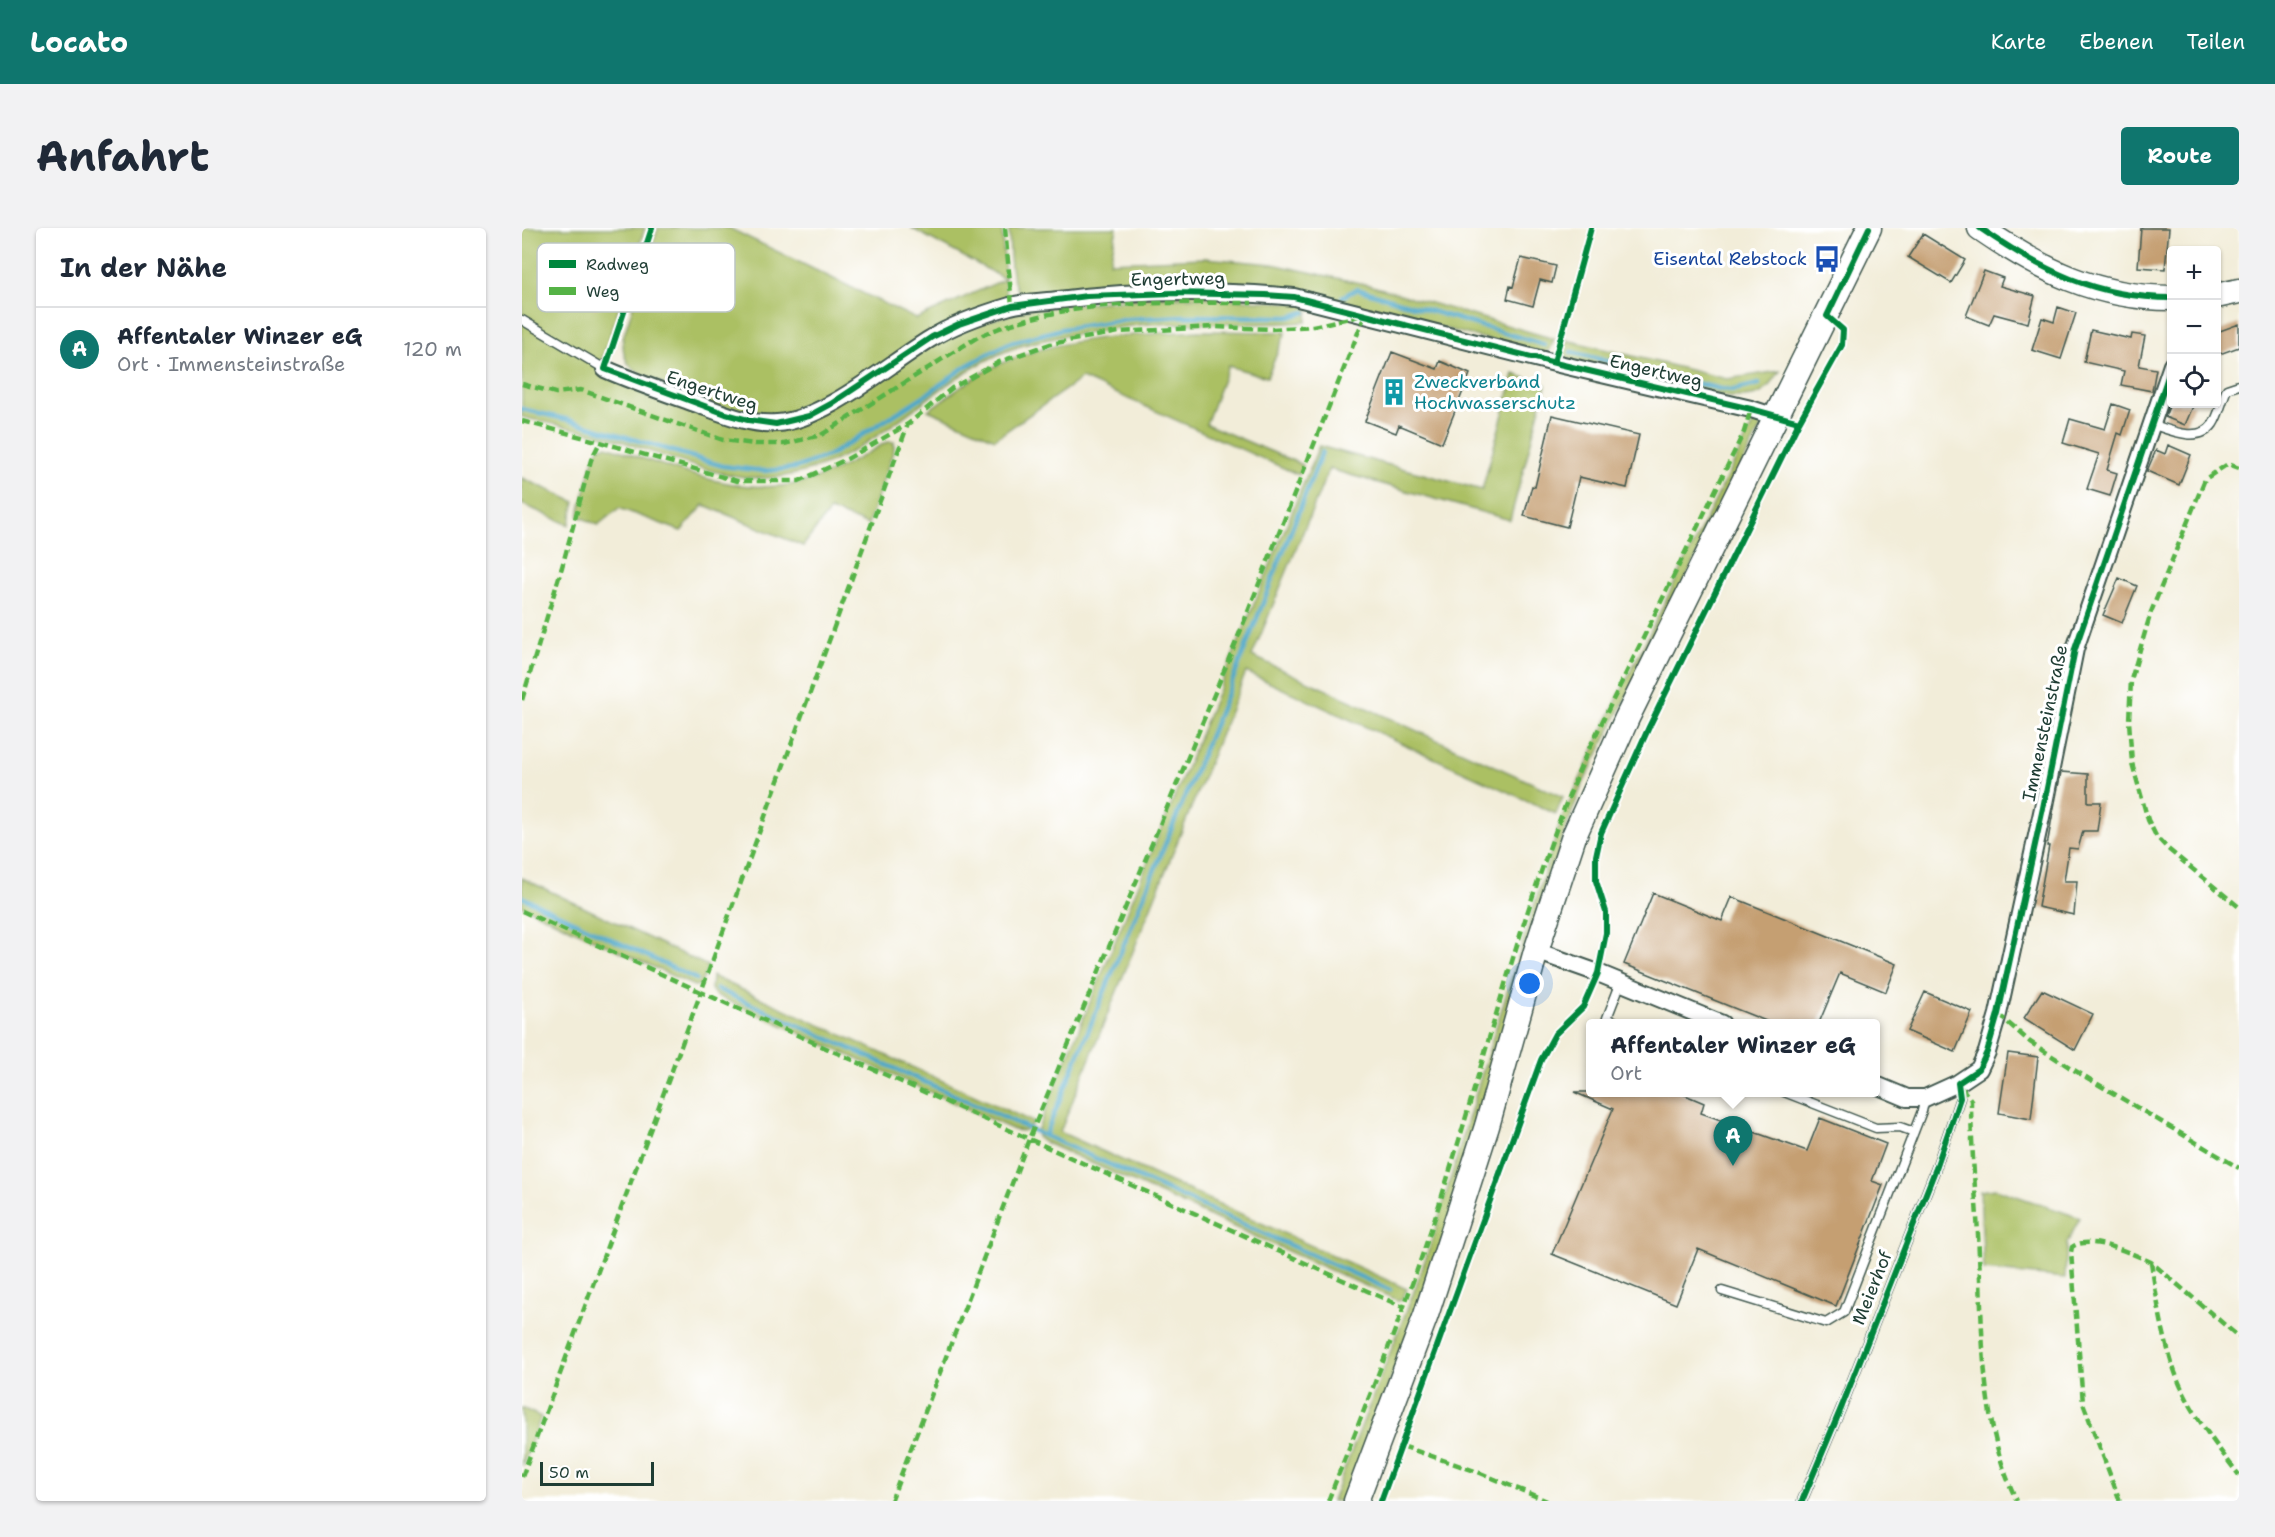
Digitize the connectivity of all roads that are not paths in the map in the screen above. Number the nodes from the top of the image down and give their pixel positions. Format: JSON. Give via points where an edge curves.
{"nodes":[{"id":1,"x":1869,"y":228,"type":"edge"},
{"id":2,"x":1980,"y":228,"type":"edge"},
{"id":3,"x":2239,"y":291,"type":"edge"},
{"id":4,"x":2221,"y":295,"type":"edge"},
{"id":5,"x":2167,"y":298,"type":"edge"},
{"id":6,"x":522,"y":320,"type":"edge"},
{"id":7,"x":604,"y":369,"type":"joint"},
{"id":8,"x":2167,"y":379,"type":"edge"},
{"id":9,"x":2239,"y":385,"type":"edge"},
{"id":10,"x":1776,"y":417,"type":"junction"},
{"id":11,"x":2151,"y":424,"type":"junction"},
{"id":12,"x":1536,"y":951,"type":"junction"},
{"id":13,"x":1621,"y":982,"type":"junction"},
{"id":14,"x":1610,"y":1019,"type":"edge"},
{"id":15,"x":1697,"y":1019,"type":"edge"},
{"id":16,"x":1958,"y":1083,"type":"junction"},
{"id":17,"x":1880,"y":1087,"type":"edge"},
{"id":18,"x":1797,"y":1097,"type":"edge"},
{"id":19,"x":1925,"y":1098,"type":"junction"},
{"id":20,"x":1914,"y":1132,"type":"junction"},
{"id":21,"x":1722,"y":1291,"type":"dead end"},
{"id":22,"x":1356,"y":1501,"type":"edge"},
{"id":23,"x":1802,"y":1501,"type":"edge"}],
"edges":[{"from":1,"to":10,"type":"main road"},
{"from":2,"to":5,"type":"main road","via":[[2048,271],[2084,285]]},
{"from":3,"to":4,"type":"main road"},
{"from":6,"to":7,"type":"lane"},
{"from":7,"to":10,"type":"street","name":"Engertweg","via":[[726,414],[776,424],[809,416],[831,404],[932,337],[1012,306],[1087,296],[1174,292],[1265,295],[1294,297]]},
{"from":8,"to":11,"type":"street","name":"Immensteinstraße"},
{"from":9,"to":11,"type":"lane","via":[[2227,389],[2212,425],[2197,435]]},
{"from":10,"to":12,"type":"main road","via":[[1617,740],[1574,836]]},
{"from":11,"to":16,"type":"street","name":"Immensteinstraße","via":[[2075,649],[1988,1052],[1979,1069]]},
{"from":12,"to":13,"type":"street"},
{"from":12,"to":22,"type":"main road","via":[[1487,1126],[1430,1305]]},
{"from":13,"to":14,"type":"lane"},
{"from":13,"to":15,"type":"street"},
{"from":16,"to":19,"type":"street","name":"Immensteinstraße"},
{"from":16,"to":23,"type":"lane","name":"Meierhof","via":[[1960,1098],[1936,1168]]},
{"from":17,"to":19,"type":"street","via":[[1907,1098]]},
{"from":18,"to":20,"type":"lane","via":[[1876,1128],[1900,1127]]},
{"from":19,"to":20,"type":"lane"},
{"from":20,"to":21,"type":"lane","via":[[1844,1312],[1826,1323]]}]}
